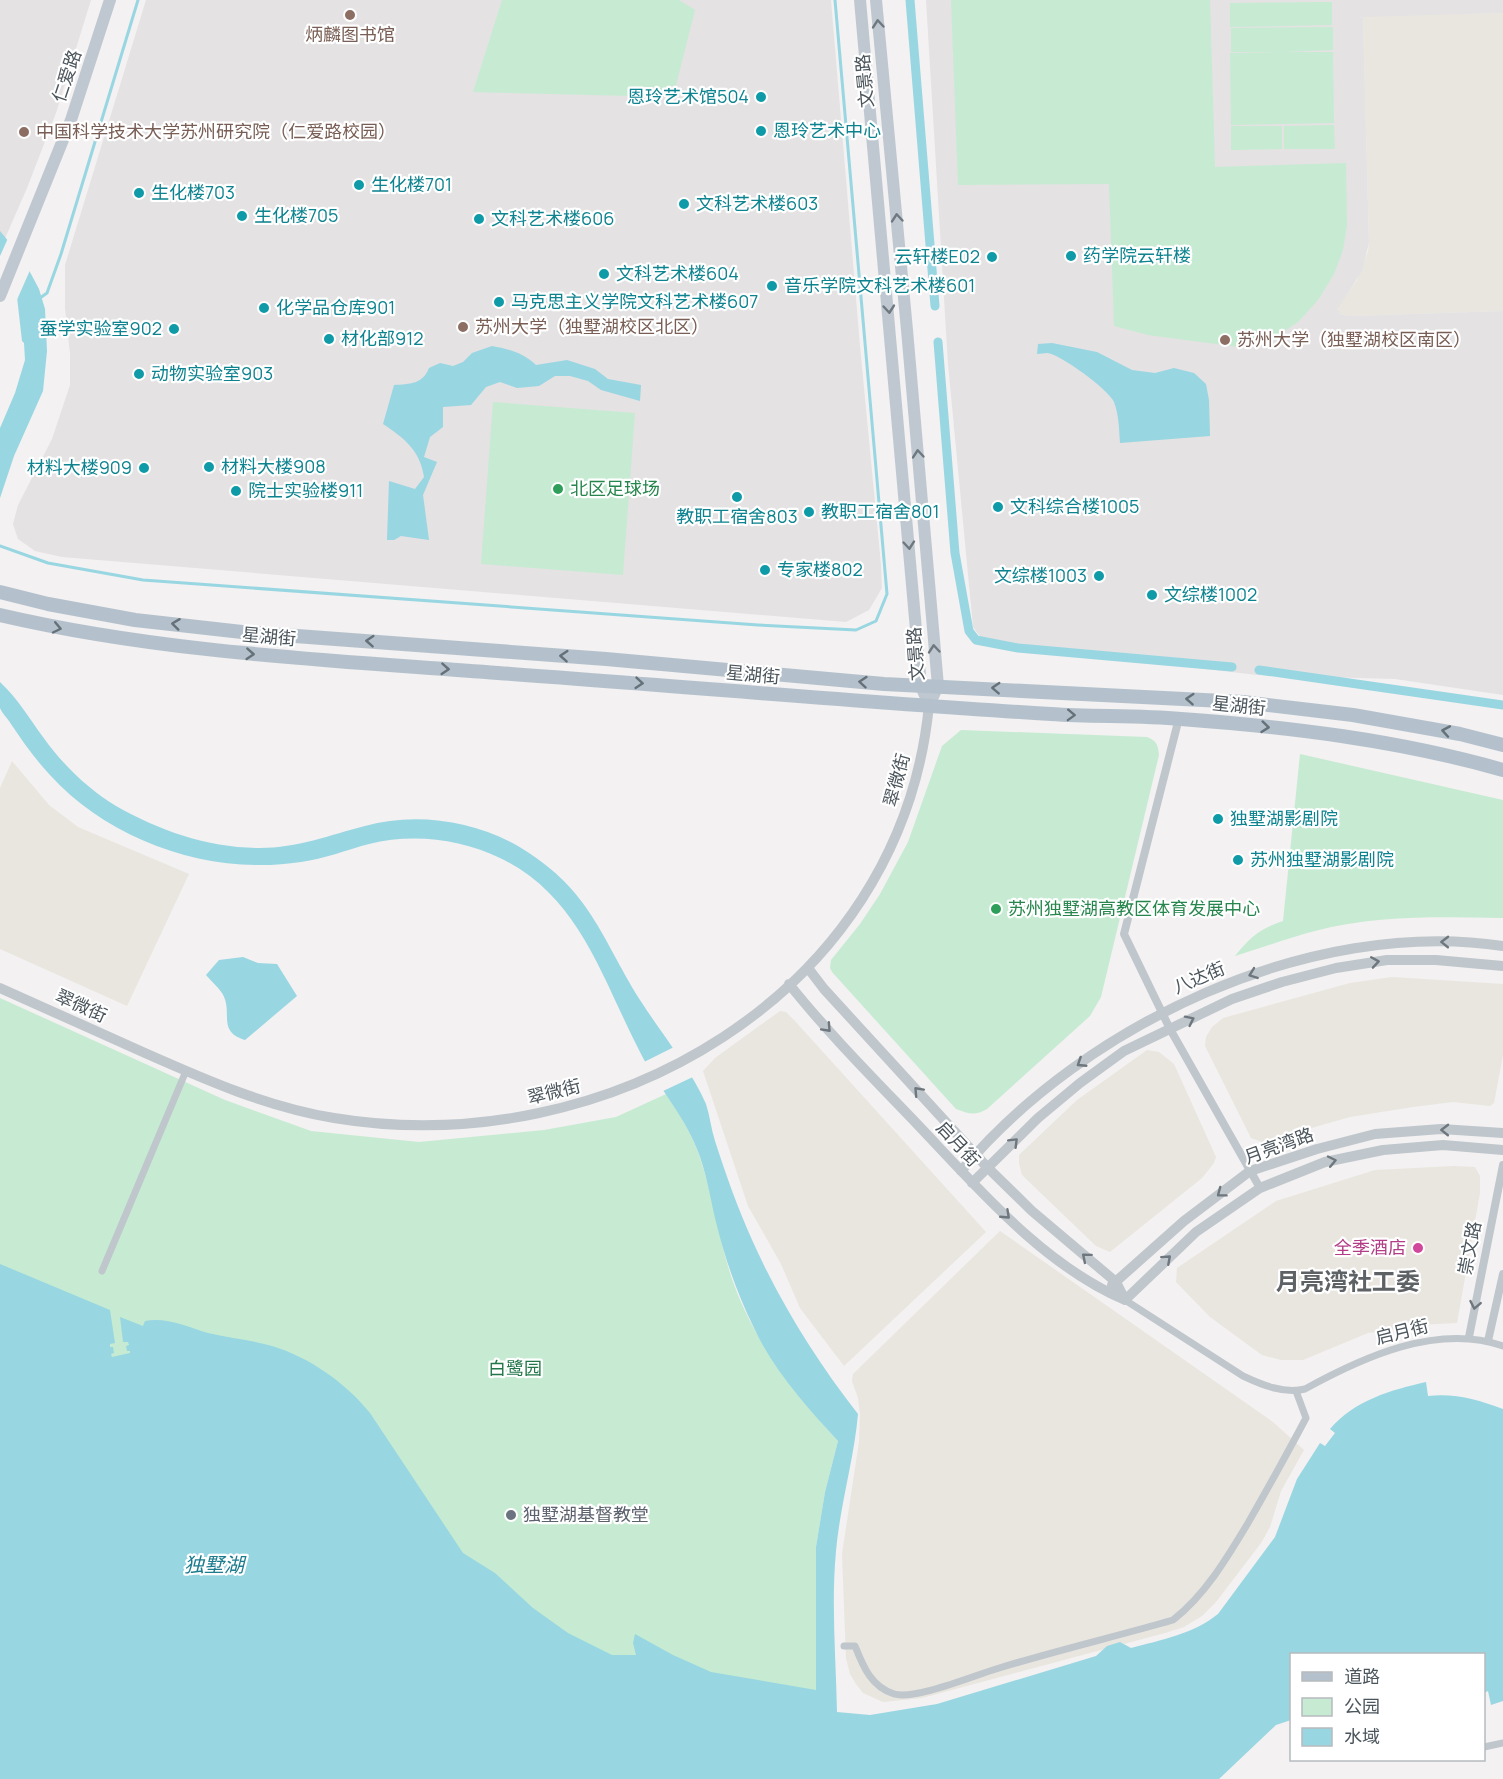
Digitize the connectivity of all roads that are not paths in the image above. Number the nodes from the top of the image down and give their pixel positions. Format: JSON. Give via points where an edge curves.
{"nodes":[{"id":1,"x":110,"y":0,"type":"edge"},
{"id":2,"x":860,"y":0,"type":"edge"},
{"id":3,"x":876,"y":0,"type":"edge"},
{"id":4,"x":1,"y":293,"type":"edge"},
{"id":5,"x":0,"y":592,"type":"edge"},
{"id":6,"x":0,"y":615,"type":"edge"},
{"id":7,"x":921,"y":686,"type":"junction"},
{"id":8,"x":938,"y":686,"type":"junction"},
{"id":9,"x":929,"y":705,"type":"junction"},
{"id":10,"x":1179,"y":718,"type":"junction"},
{"id":11,"x":1503,"y":745,"type":"edge"},
{"id":12,"x":1503,"y":770,"type":"edge"},
{"id":13,"x":1503,"y":946,"type":"edge"},
{"id":14,"x":1503,"y":966,"type":"edge"},
{"id":15,"x":808,"y":968,"type":"junction"},
{"id":16,"x":789,"y":984,"type":"junction"},
{"id":17,"x":0,"y":988,"type":"edge"},
{"id":18,"x":1162,"y":1012,"type":"junction"},
{"id":19,"x":1170,"y":1029,"type":"junction"},
{"id":20,"x":186,"y":1071,"type":"junction"},
{"id":21,"x":1503,"y":1133,"type":"edge"},
{"id":22,"x":1503,"y":1150,"type":"edge"},
{"id":23,"x":975,"y":1154,"type":"junction"},
{"id":24,"x":1503,"y":1165,"type":"edge"},
{"id":25,"x":987,"y":1167,"type":"junction"},
{"id":26,"x":961,"y":1171,"type":"junction"},
{"id":27,"x":1250,"y":1171,"type":"junction"},
{"id":28,"x":972,"y":1183,"type":"junction"},
{"id":29,"x":1260,"y":1188,"type":"junction"},
{"id":30,"x":102,"y":1271,"type":"dead end"},
{"id":31,"x":1503,"y":1274,"type":"edge"},
{"id":32,"x":1116,"y":1282,"type":"junction"},
{"id":33,"x":1105,"y":1291,"type":"junction"},
{"id":34,"x":1125,"y":1300,"type":"junction"},
{"id":35,"x":1468,"y":1337,"type":"junction"},
{"id":36,"x":1488,"y":1341,"type":"junction"},
{"id":37,"x":1503,"y":1346,"type":"edge"},
{"id":38,"x":1296,"y":1391,"type":"junction"},
{"id":39,"x":844,"y":1646,"type":"dead end"},
{"id":40,"x":1503,"y":1743,"type":"edge"},
{"id":41,"x":1485,"y":1747,"type":"edge"}],
"edges":[{"from":1,"to":4,"type":"main road","name":"仁爱路","via":[[78,100]]},
{"from":2,"to":7,"type":"main road","name":"文景路","one_way":true},
{"from":8,"to":3,"type":"main road","name":"文景路","one_way":true},
{"from":7,"to":5,"type":"main road","name":"星湖街","one_way":true,"via":[[232,631],[114,616]]},
{"from":6,"to":9,"type":"main road","name":"星湖街","one_way":true,"via":[[85,634],[231,652]]},
{"from":7,"to":8,"type":"main road","name":"星湖街"},
{"from":7,"to":9,"type":"main road","name":"文景路"},
{"from":8,"to":9,"type":"main road","name":"文景路"},
{"from":11,"to":8,"type":"main road","name":"星湖街","one_way":true,"via":[[1353,715],[1243,702]]},
{"from":9,"to":10,"type":"main road","name":"星湖街","one_way":true},
{"from":9,"to":15,"type":"street","name":"翠微街","via":[[917,778],[892,847],[855,911]]},
{"from":10,"to":12,"type":"main road","name":"星湖街","one_way":true,"via":[[1419,748]]},
{"from":10,"to":18,"type":"street","via":[[1124,934]]},
{"from":13,"to":18,"type":"street","name":"八达街","one_way":true,"via":[[1398,943],[1335,952],[1275,966]]},
{"from":19,"to":14,"type":"street","name":"八达街","one_way":true,"via":[[1232,999],[1336,968],[1387,960]]},
{"from":15,"to":16,"type":"street","name":"翠微街"},
{"from":23,"to":15,"type":"street","name":"启月街","one_way":true},
{"from":16,"to":20,"type":"street","name":"翠微街","via":[[744,1022],[650,1077],[589,1100],[526,1116],[461,1125],[363,1122],[247,1096]]},
{"from":16,"to":26,"type":"street","name":"启月街","one_way":true},
{"from":17,"to":20,"type":"street","name":"翠微街"},
{"from":18,"to":19,"type":"street"},
{"from":18,"to":23,"type":"street","name":"八达街","one_way":true,"via":[[1072,1069]]},
{"from":25,"to":19,"type":"street","name":"八达街","one_way":true,"via":[[1080,1083],[1124,1051]]},
{"from":19,"to":27,"type":"street"},
{"from":20,"to":30,"type":"street"},
{"from":21,"to":27,"type":"street","name":"月亮湾路","one_way":true,"via":[[1441,1129],[1375,1134]]},
{"from":29,"to":22,"type":"street","name":"月亮湾路","one_way":true,"via":[[1324,1162],[1383,1150],[1443,1145]]},
{"from":23,"to":25,"type":"street","name":"启月街"},
{"from":23,"to":26,"type":"street","name":"八达街"},
{"from":24,"to":35,"type":"street","name":"崇文路","one_way":true},
{"from":25,"to":28,"type":"street","name":"八达街"},
{"from":32,"to":25,"type":"street","name":"启月街","one_way":true},
{"from":26,"to":28,"type":"street","name":"启月街"},
{"from":27,"to":29,"type":"street"},
{"from":27,"to":32,"type":"street","name":"月亮湾路","one_way":true,"via":[[1184,1221]]},
{"from":28,"to":33,"type":"street","name":"启月街","one_way":true,"via":[[1058,1261]]},
{"from":34,"to":29,"type":"street","name":"月亮湾路","one_way":true,"via":[[1196,1232]]},
{"from":31,"to":36,"type":"street","name":"崇文路"},
{"from":32,"to":33,"type":"street","name":"月亮湾路"},
{"from":32,"to":34,"type":"street","name":"启月街"},
{"from":33,"to":34,"type":"street","name":"启月街"},
{"from":34,"to":38,"type":"street","name":"启月街","via":[[1243,1376],[1263,1385]]},
{"from":35,"to":36,"type":"street","name":"启月街"},
{"from":35,"to":38,"type":"street","name":"启月街","via":[[1450,1337],[1382,1352]]},
{"from":36,"to":37,"type":"street","name":"启月街"},
{"from":38,"to":39,"type":"street","via":[[1306,1418],[1278,1472],[1224,1562],[1190,1607],[1173,1620],[926,1692],[895,1694],[876,1684],[868,1676],[855,1646]]},
{"from":40,"to":41,"type":"street"}]}
